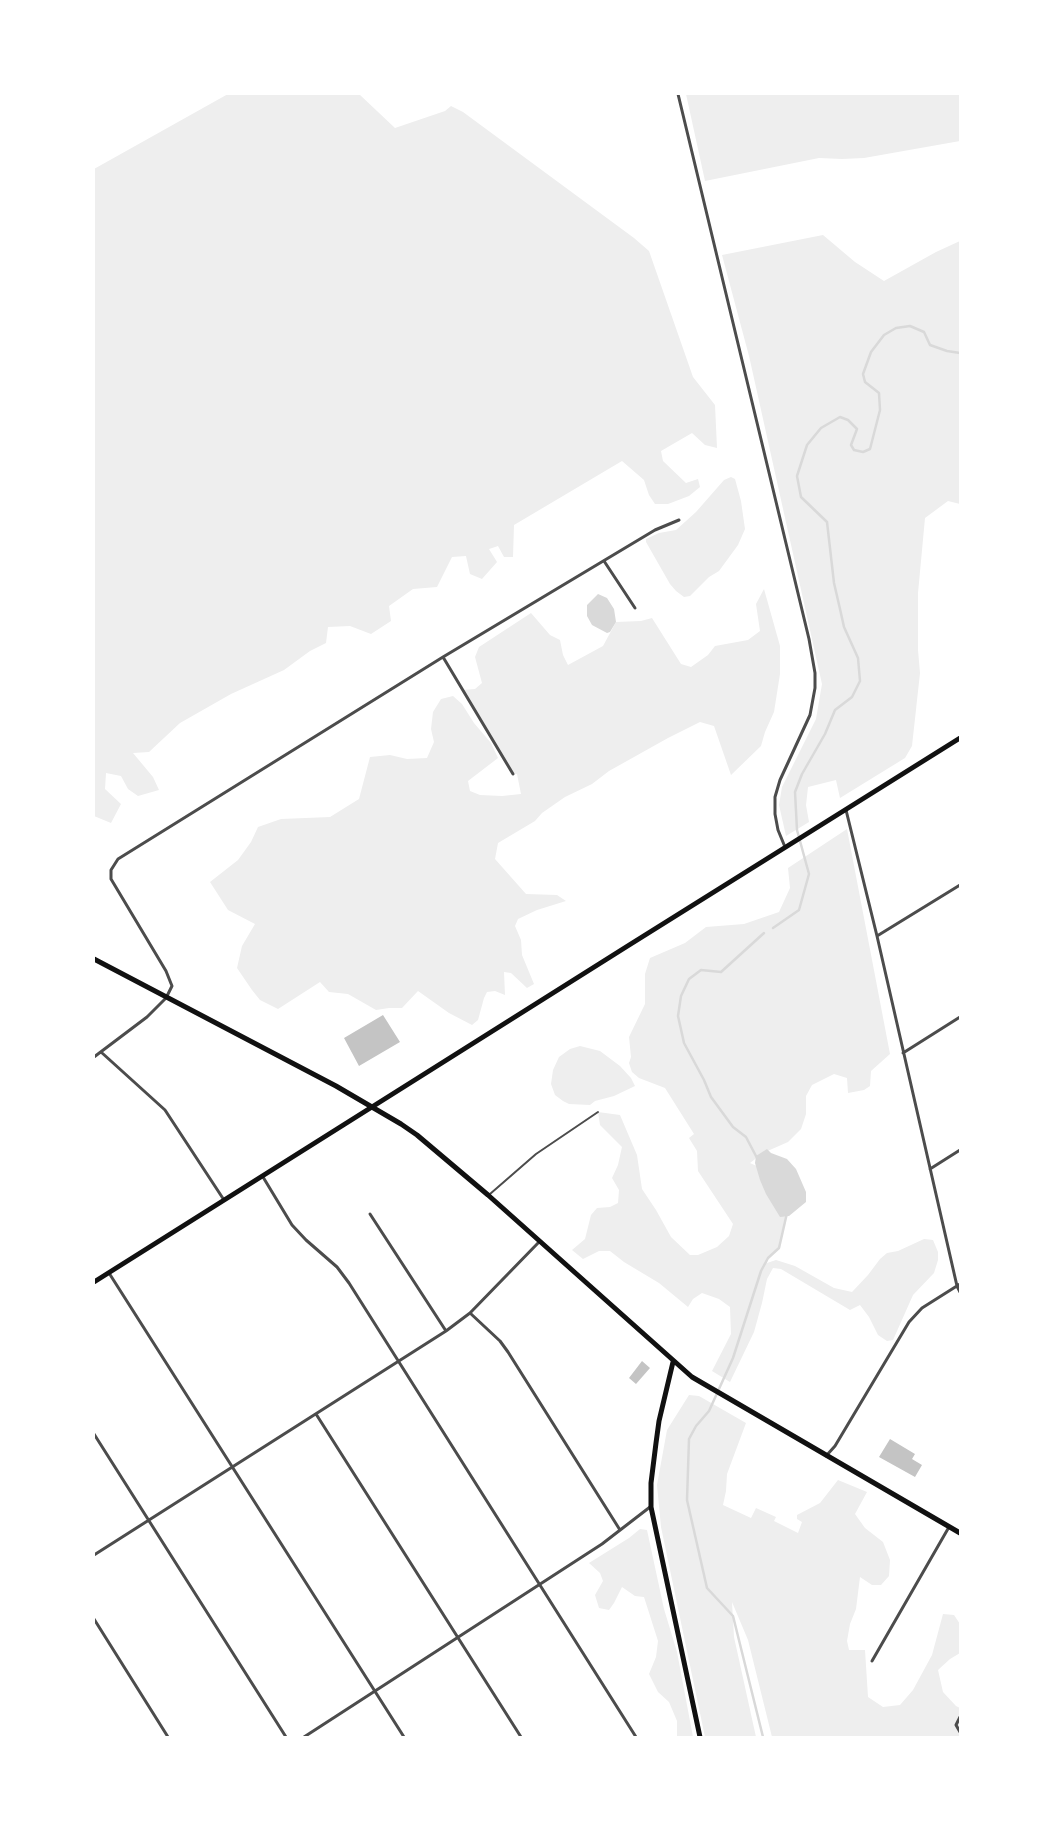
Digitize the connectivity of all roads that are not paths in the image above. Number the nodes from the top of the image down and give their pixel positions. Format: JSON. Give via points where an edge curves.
{"nodes":[{"id":1,"x":678,"y":94,"type":"edge"},
{"id":2,"x":679,"y":520,"type":"dead end"},
{"id":3,"x":604,"y":561,"type":"junction"},
{"id":4,"x":635,"y":608,"type":"dead end"},
{"id":5,"x":443,"y":658,"type":"junction"},
{"id":6,"x":960,"y":738,"type":"edge"},
{"id":7,"x":513,"y":774,"type":"dead end"},
{"id":8,"x":846,"y":810,"type":"junction"},
{"id":9,"x":785,"y":847,"type":"junction"},
{"id":10,"x":960,"y":885,"type":"edge"},
{"id":11,"x":877,"y":936,"type":"junction"},
{"id":12,"x":94,"y":959,"type":"edge"},
{"id":13,"x":166,"y":998,"type":"junction"},
{"id":14,"x":960,"y":1018,"type":"edge"},
{"id":15,"x":101,"y":1052,"type":"junction"},
{"id":16,"x":903,"y":1053,"type":"junction"},
{"id":17,"x":94,"y":1057,"type":"edge"},
{"id":18,"x":373,"y":1107,"type":"junction"},
{"id":19,"x":598,"y":1112,"type":"dead end"},
{"id":20,"x":960,"y":1150,"type":"edge"},
{"id":21,"x":930,"y":1169,"type":"junction"},
{"id":22,"x":263,"y":1177,"type":"junction"},
{"id":23,"x":488,"y":1195,"type":"junction"},
{"id":24,"x":225,"y":1200,"type":"junction"},
{"id":25,"x":370,"y":1214,"type":"dead end"},
{"id":26,"x":540,"y":1241,"type":"junction"},
{"id":27,"x":109,"y":1273,"type":"junction"},
{"id":28,"x":94,"y":1282,"type":"edge"},
{"id":29,"x":959,"y":1285,"type":"edge"},
{"id":30,"x":960,"y":1292,"type":"edge"},
{"id":31,"x":470,"y":1312,"type":"junction"},
{"id":32,"x":446,"y":1331,"type":"junction"},
{"id":33,"x":399,"y":1362,"type":"junction"},
{"id":34,"x":673,"y":1362,"type":"junction"},
{"id":35,"x":316,"y":1414,"type":"junction"},
{"id":36,"x":94,"y":1434,"type":"edge"},
{"id":37,"x":826,"y":1457,"type":"junction"},
{"id":38,"x":233,"y":1467,"type":"junction"},
{"id":39,"x":651,"y":1507,"type":"junction"},
{"id":40,"x":149,"y":1520,"type":"junction"},
{"id":41,"x":949,"y":1527,"type":"junction"},
{"id":42,"x":620,"y":1530,"type":"junction"},
{"id":43,"x":960,"y":1533,"type":"edge"},
{"id":44,"x":94,"y":1555,"type":"edge"},
{"id":45,"x":539,"y":1585,"type":"junction"},
{"id":46,"x":94,"y":1619,"type":"edge"},
{"id":47,"x":458,"y":1638,"type":"junction"},
{"id":48,"x":872,"y":1661,"type":"dead end"},
{"id":49,"x":375,"y":1692,"type":"junction"},
{"id":50,"x":960,"y":1716,"type":"edge"},
{"id":51,"x":960,"y":1732,"type":"edge"},
{"id":52,"x":168,"y":1737,"type":"edge"},
{"id":53,"x":286,"y":1737,"type":"edge"},
{"id":54,"x":304,"y":1737,"type":"edge"},
{"id":55,"x":404,"y":1737,"type":"edge"},
{"id":56,"x":521,"y":1737,"type":"edge"},
{"id":57,"x":636,"y":1737,"type":"edge"},
{"id":58,"x":700,"y":1737,"type":"edge"}],
"edges":[{"from":1,"to":9,"type":"street","via":[[815,673],[810,715],[775,797],[776,822]]},
{"from":2,"to":3,"type":"street","via":[[655,530]]},
{"from":3,"to":4,"type":"street"},
{"from":3,"to":5,"type":"street"},
{"from":5,"to":7,"type":"street"},
{"from":5,"to":13,"type":"street","via":[[113,864],[110,874],[115,888],[170,979],[171,992]]},
{"from":6,"to":8,"type":"main road"},
{"from":8,"to":9,"type":"main road"},
{"from":8,"to":11,"type":"street"},
{"from":9,"to":18,"type":"main road"},
{"from":10,"to":11,"type":"street"},
{"from":11,"to":16,"type":"street"},
{"from":12,"to":13,"type":"main road"},
{"from":13,"to":15,"type":"street","via":[[138,1025]]},
{"from":13,"to":18,"type":"main road"},
{"from":14,"to":16,"type":"street"},
{"from":15,"to":17,"type":"street"},
{"from":15,"to":24,"type":"street","via":[[165,1110]]},
{"from":16,"to":21,"type":"street"},
{"from":18,"to":22,"type":"main road"},
{"from":18,"to":23,"type":"main road","via":[[417,1135]]},
{"from":19,"to":23,"type":"lane","via":[[536,1154]]},
{"from":20,"to":21,"type":"street"},
{"from":21,"to":29,"type":"street"},
{"from":22,"to":24,"type":"main road"},
{"from":22,"to":33,"type":"street","via":[[292,1225],[341,1272]]},
{"from":23,"to":26,"type":"main road"},
{"from":24,"to":27,"type":"main road"},
{"from":25,"to":32,"type":"street"},
{"from":26,"to":31,"type":"street"},
{"from":26,"to":34,"type":"main road"},
{"from":27,"to":28,"type":"main road"},
{"from":27,"to":38,"type":"street"},
{"from":29,"to":30,"type":"street"},
{"from":29,"to":37,"type":"street","via":[[922,1308],[909,1322]]},
{"from":31,"to":32,"type":"street"},
{"from":31,"to":42,"type":"street","via":[[508,1352]]},
{"from":32,"to":33,"type":"street"},
{"from":33,"to":35,"type":"street"},
{"from":33,"to":45,"type":"street"},
{"from":34,"to":37,"type":"main road","via":[[706,1386]]},
{"from":34,"to":39,"type":"main road","via":[[659,1420],[650,1483]]},
{"from":35,"to":38,"type":"street"},
{"from":35,"to":47,"type":"street"},
{"from":36,"to":40,"type":"street"},
{"from":37,"to":41,"type":"main road"},
{"from":38,"to":40,"type":"street"},
{"from":38,"to":49,"type":"street"},
{"from":39,"to":42,"type":"street"},
{"from":39,"to":58,"type":"main road"},
{"from":40,"to":44,"type":"street"},
{"from":40,"to":53,"type":"street"},
{"from":41,"to":43,"type":"main road"},
{"from":41,"to":48,"type":"street"},
{"from":42,"to":45,"type":"street"},
{"from":45,"to":47,"type":"street"},
{"from":45,"to":57,"type":"street"},
{"from":46,"to":52,"type":"street"},
{"from":47,"to":49,"type":"street"},
{"from":47,"to":56,"type":"street"},
{"from":49,"to":54,"type":"street"},
{"from":49,"to":55,"type":"street"},
{"from":50,"to":51,"type":"street","via":[[957,1722]]}]}
